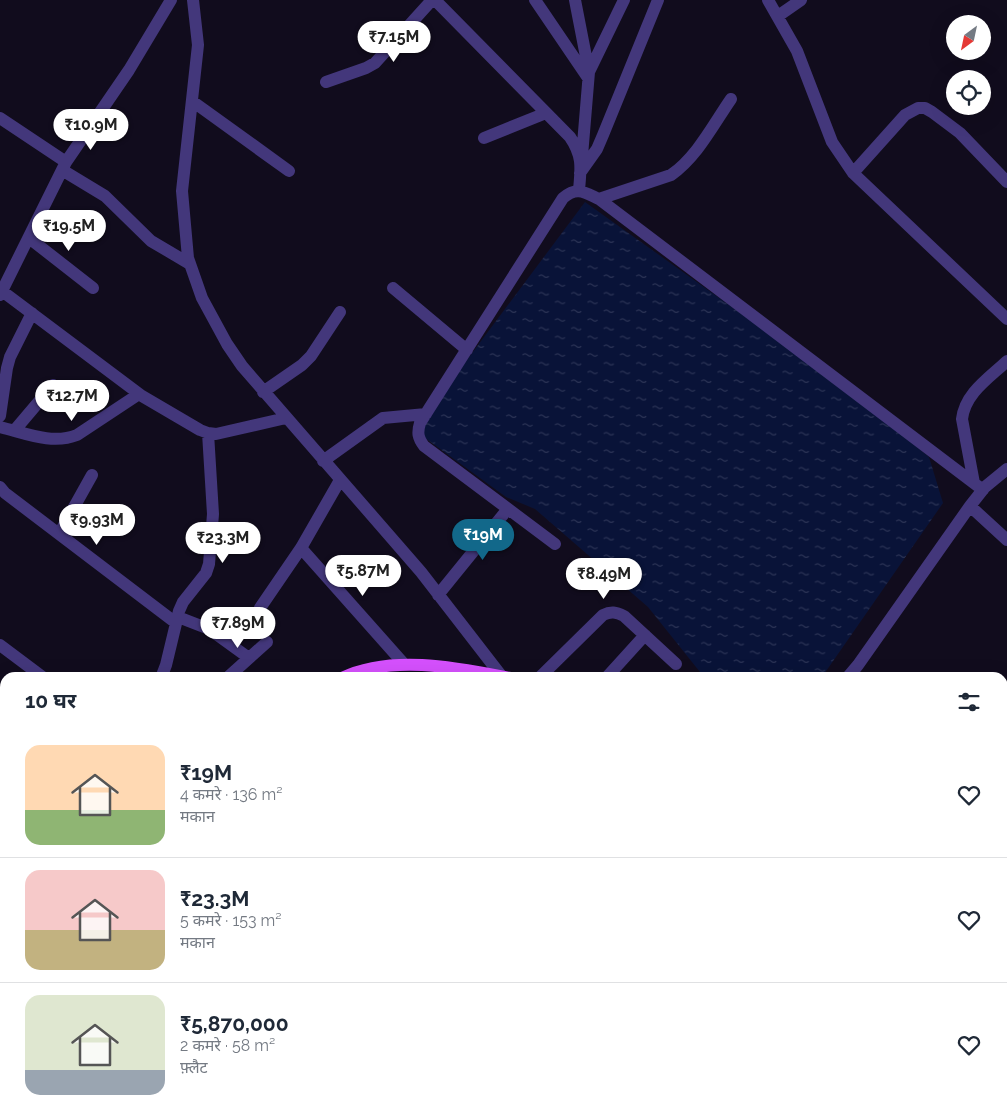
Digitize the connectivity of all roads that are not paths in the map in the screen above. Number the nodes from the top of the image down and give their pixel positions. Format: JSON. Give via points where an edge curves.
{"nodes":[{"id":1,"x":171,"y":0,"type":"edge"},
{"id":2,"x":194,"y":0,"type":"edge"},
{"id":3,"x":434,"y":0,"type":"edge"},
{"id":4,"x":534,"y":0,"type":"edge"},
{"id":5,"x":575,"y":0,"type":"edge"},
{"id":6,"x":624,"y":0,"type":"edge"},
{"id":7,"x":658,"y":0,"type":"edge"},
{"id":8,"x":768,"y":0,"type":"edge"},
{"id":9,"x":800,"y":0,"type":"edge"},
{"id":10,"x":778,"y":16,"type":"junction"},
{"id":11,"x":588,"y":75,"type":"junction"},
{"id":12,"x":326,"y":82,"type":"dead end"},
{"id":13,"x":731,"y":99,"type":"dead end"},
{"id":14,"x":192,"y":101,"type":"junction"},
{"id":15,"x":546,"y":113,"type":"junction"},
{"id":16,"x":0,"y":118,"type":"edge"},
{"id":17,"x":484,"y":138,"type":"dead end"},
{"id":18,"x":64,"y":166,"type":"junction"},
{"id":19,"x":581,"y":168,"type":"junction"},
{"id":20,"x":289,"y":170,"type":"dead end"},
{"id":21,"x":852,"y":173,"type":"junction"},
{"id":22,"x":1007,"y":182,"type":"edge"},
{"id":23,"x":578,"y":190,"type":"junction"},
{"id":24,"x":600,"y":199,"type":"junction"},
{"id":25,"x":29,"y":238,"type":"junction"},
{"id":26,"x":190,"y":264,"type":"junction"},
{"id":27,"x":93,"y":288,"type":"dead end"},
{"id":28,"x":393,"y":288,"type":"dead end"},
{"id":29,"x":1,"y":293,"type":"edge"},
{"id":30,"x":340,"y":312,"type":"dead end"},
{"id":31,"x":32,"y":313,"type":"junction"},
{"id":32,"x":1007,"y":319,"type":"edge"},
{"id":33,"x":467,"y":350,"type":"junction"},
{"id":34,"x":1007,"y":361,"type":"edge"},
{"id":35,"x":53,"y":385,"type":"dead end"},
{"id":36,"x":264,"y":392,"type":"junction"},
{"id":37,"x":139,"y":394,"type":"junction"},
{"id":38,"x":426,"y":414,"type":"junction"},
{"id":39,"x":0,"y":416,"type":"edge"},
{"id":40,"x":286,"y":418,"type":"junction"},
{"id":41,"x":0,"y":427,"type":"edge"},
{"id":42,"x":14,"y":431,"type":"junction"},
{"id":43,"x":208,"y":433,"type":"junction"},
{"id":44,"x":324,"y":461,"type":"junction"},
{"id":45,"x":1007,"y":469,"type":"edge"},
{"id":46,"x":92,"y":475,"type":"dead end"},
{"id":47,"x":340,"y":480,"type":"junction"},
{"id":48,"x":0,"y":487,"type":"edge"},
{"id":49,"x":979,"y":487,"type":"junction"},
{"id":50,"x":970,"y":506,"type":"junction"},
{"id":51,"x":507,"y":510,"type":"junction"},
{"id":52,"x":59,"y":534,"type":"junction"},
{"id":53,"x":1007,"y":540,"type":"edge"},
{"id":54,"x":555,"y":544,"type":"dead end"},
{"id":55,"x":301,"y":548,"type":"junction"},
{"id":56,"x":438,"y":595,"type":"junction"},
{"id":57,"x":260,"y":608,"type":"dead end"},
{"id":58,"x":177,"y":620,"type":"junction"},
{"id":59,"x":645,"y":635,"type":"junction"},
{"id":60,"x":267,"y":642,"type":"dead end"},
{"id":61,"x":0,"y":645,"type":"edge"},
{"id":62,"x":249,"y":658,"type":"junction"},
{"id":63,"x":404,"y":664,"type":"junction"},
{"id":64,"x":676,"y":664,"type":"dead end"},
{"id":65,"x":36,"y":672,"type":"edge"},
{"id":66,"x":163,"y":672,"type":"edge"},
{"id":67,"x":234,"y":672,"type":"edge"},
{"id":68,"x":354,"y":672,"type":"edge"},
{"id":69,"x":481,"y":672,"type":"edge"},
{"id":70,"x":501,"y":672,"type":"edge"},
{"id":71,"x":545,"y":672,"type":"edge"},
{"id":72,"x":611,"y":672,"type":"edge"},
{"id":73,"x":852,"y":672,"type":"edge"}],
"edges":[{"from":1,"to":18,"type":"street"},
{"from":2,"to":14,"type":"street","via":[[198,45]]},
{"from":3,"to":12,"type":"street","via":[[375,63]]},
{"from":3,"to":15,"type":"street"},
{"from":4,"to":11,"type":"street"},
{"from":5,"to":11,"type":"street"},
{"from":6,"to":11,"type":"street"},
{"from":7,"to":19,"type":"street","via":[[597,149]]},
{"from":8,"to":10,"type":"street"},
{"from":9,"to":10,"type":"street"},
{"from":10,"to":21,"type":"street","via":[[798,51],[832,142]]},
{"from":11,"to":19,"type":"street"},
{"from":13,"to":24,"type":"street","via":[[690,159],[680,168],[670,175]]},
{"from":14,"to":20,"type":"street"},
{"from":14,"to":26,"type":"street","via":[[182,192]]},
{"from":15,"to":17,"type":"street"},
{"from":15,"to":19,"type":"street","via":[[577,147]]},
{"from":16,"to":18,"type":"street"},
{"from":18,"to":25,"type":"street"},
{"from":18,"to":26,"type":"street","via":[[105,196],[151,241]]},
{"from":19,"to":23,"type":"street"},
{"from":21,"to":22,"type":"street","via":[[905,115],[925,108],[966,138]]},
{"from":21,"to":32,"type":"street"},
{"from":23,"to":24,"type":"street"},
{"from":23,"to":33,"type":"street","via":[[563,198]]},
{"from":24,"to":49,"type":"street"},
{"from":25,"to":27,"type":"street"},
{"from":25,"to":29,"type":"street"},
{"from":26,"to":36,"type":"street","via":[[202,298],[227,344]]},
{"from":28,"to":33,"type":"street"},
{"from":29,"to":31,"type":"street"},
{"from":30,"to":36,"type":"street","via":[[311,356]]},
{"from":31,"to":37,"type":"street"},
{"from":31,"to":39,"type":"street","via":[[9,362]]},
{"from":33,"to":38,"type":"street"},
{"from":34,"to":49,"type":"street","via":[[973,392],[963,408],[962,419]]},
{"from":35,"to":42,"type":"street"},
{"from":36,"to":40,"type":"street"},
{"from":37,"to":42,"type":"street","via":[[66,439],[55,440]]},
{"from":37,"to":43,"type":"street"},
{"from":38,"to":44,"type":"street","via":[[383,418]]},
{"from":38,"to":51,"type":"street","via":[[418,431],[424,446]]},
{"from":40,"to":43,"type":"street"},
{"from":40,"to":44,"type":"street"},
{"from":41,"to":42,"type":"street"},
{"from":43,"to":58,"type":"street","via":[[213,514],[209,564],[202,579],[183,602]]},
{"from":44,"to":47,"type":"street"},
{"from":45,"to":49,"type":"street"},
{"from":46,"to":52,"type":"street"},
{"from":47,"to":55,"type":"street"},
{"from":47,"to":56,"type":"street"},
{"from":48,"to":52,"type":"street"},
{"from":49,"to":50,"type":"street"},
{"from":50,"to":53,"type":"street"},
{"from":50,"to":73,"type":"street"},
{"from":51,"to":54,"type":"street"},
{"from":51,"to":56,"type":"street"},
{"from":52,"to":58,"type":"street"},
{"from":55,"to":57,"type":"street"},
{"from":55,"to":63,"type":"street"},
{"from":56,"to":70,"type":"street"},
{"from":58,"to":62,"type":"street","via":[[209,629]]},
{"from":58,"to":66,"type":"street"},
{"from":59,"to":64,"type":"street"},
{"from":59,"to":71,"type":"street","via":[[624,616],[610,612]]},
{"from":59,"to":72,"type":"street"},
{"from":60,"to":62,"type":"street"},
{"from":61,"to":65,"type":"street"},
{"from":62,"to":67,"type":"street"},
{"from":63,"to":68,"type":"main road"},
{"from":63,"to":69,"type":"main road"}]}
